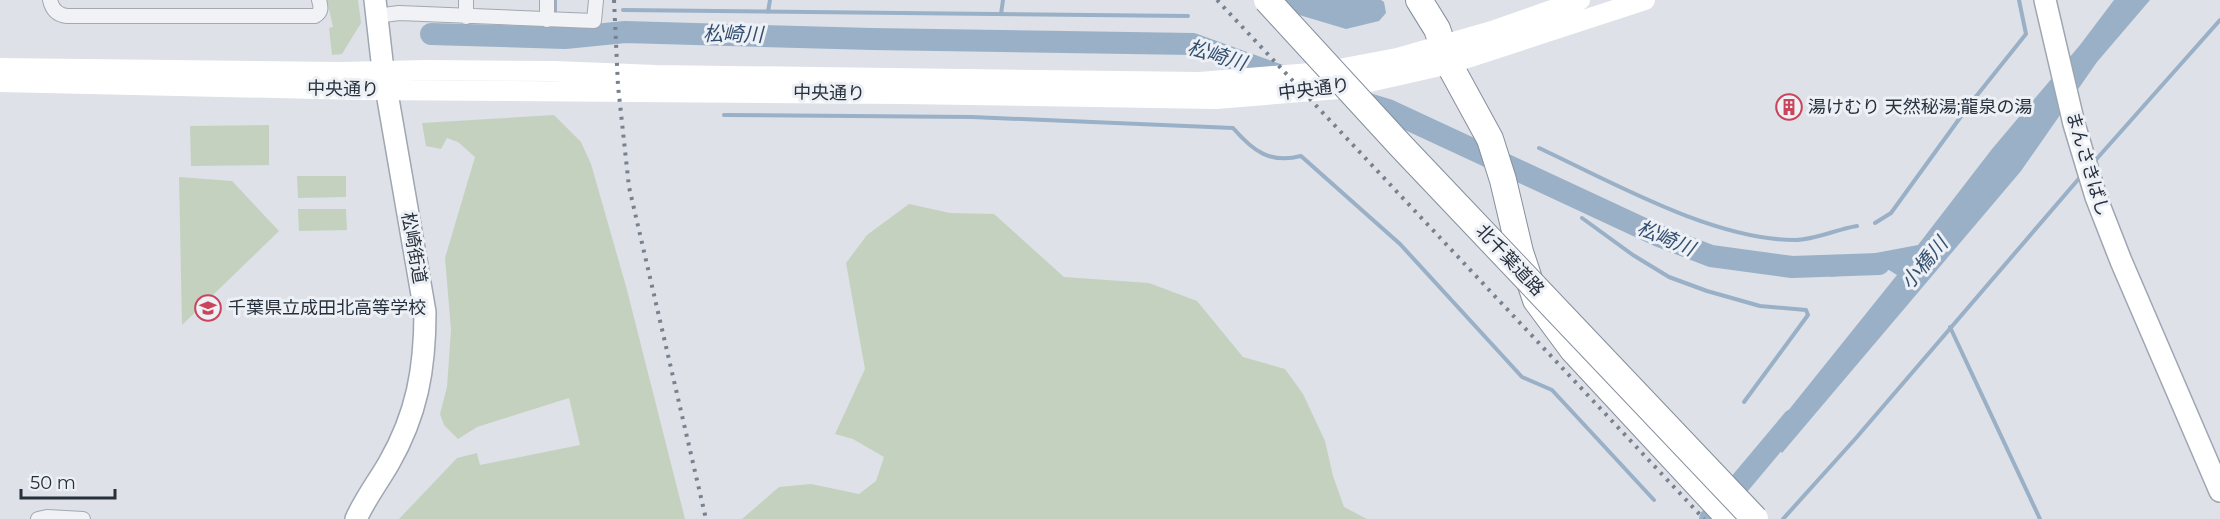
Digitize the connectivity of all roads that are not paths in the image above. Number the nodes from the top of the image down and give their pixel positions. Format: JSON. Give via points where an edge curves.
{"nodes":[{"id":1,"x":50,"y":0,"type":"edge"},
{"id":2,"x":319,"y":0,"type":"edge"},
{"id":3,"x":466,"y":0,"type":"edge"},
{"id":4,"x":547,"y":0,"type":"edge"},
{"id":5,"x":596,"y":0,"type":"edge"},
{"id":6,"x":1267,"y":0,"type":"edge"},
{"id":7,"x":1399,"y":0,"type":"edge"},
{"id":8,"x":1419,"y":0,"type":"edge"},
{"id":9,"x":1580,"y":0,"type":"edge"},
{"id":10,"x":1645,"y":0,"type":"edge"},
{"id":11,"x":2045,"y":0,"type":"edge"},
{"id":12,"x":375,"y":8,"type":"edge"},
{"id":13,"x":466,"y":17,"type":"junction"},
{"id":14,"x":547,"y":20,"type":"junction"},
{"id":15,"x":1446,"y":55,"type":"junction"},
{"id":16,"x":0,"y":68,"type":"edge"},
{"id":17,"x":385,"y":80,"type":"junction"},
{"id":18,"x":0,"y":82,"type":"edge"},
{"id":19,"x":2220,"y":491,"type":"edge"},
{"id":20,"x":38,"y":519,"type":"edge"},
{"id":21,"x":83,"y":519,"type":"edge"},
{"id":22,"x":356,"y":519,"type":"edge"},
{"id":23,"x":1730,"y":519,"type":"edge"},
{"id":24,"x":1755,"y":519,"type":"edge"}],
"edges":[{"from":1,"to":2,"type":"street","via":[[61,16],[315,16],[321,9]]},
{"from":3,"to":13,"type":"street"},
{"from":4,"to":14,"type":"street"},
{"from":5,"to":14,"type":"street","via":[[594,21]]},
{"from":6,"to":24,"type":"highway","name":"北千葉道路","bridge":true},
{"from":7,"to":15,"type":"highway"},
{"from":8,"to":15,"type":"highway","via":[[1437,29]]},
{"from":9,"to":15,"type":"street","name":"中央通り","via":[[1495,30]]},
{"from":10,"to":15,"type":"street","name":"中央通り"},
{"from":11,"to":19,"type":"main road","name":"まんさきばし","via":[[2074,124],[2096,197]]},
{"from":12,"to":13,"type":"street"},
{"from":12,"to":17,"type":"main road","name":"松崎街道"},
{"from":13,"to":14,"type":"street"},
{"from":15,"to":17,"type":"street","name":"中央通り","via":[[1399,66],[1338,88],[1240,89],[1216,99]]},
{"from":15,"to":23,"type":"highway","bridge":true,"via":[[1490,139],[1536,300],[1574,350]]},
{"from":16,"to":17,"type":"street","name":"中央通り","via":[[340,72]]},
{"from":17,"to":18,"type":"street","name":"中央通り"},
{"from":17,"to":22,"type":"main road","name":"松崎街道","via":[[425,312],[423,368],[408,425]]},
{"from":20,"to":21,"type":"street"}]}
